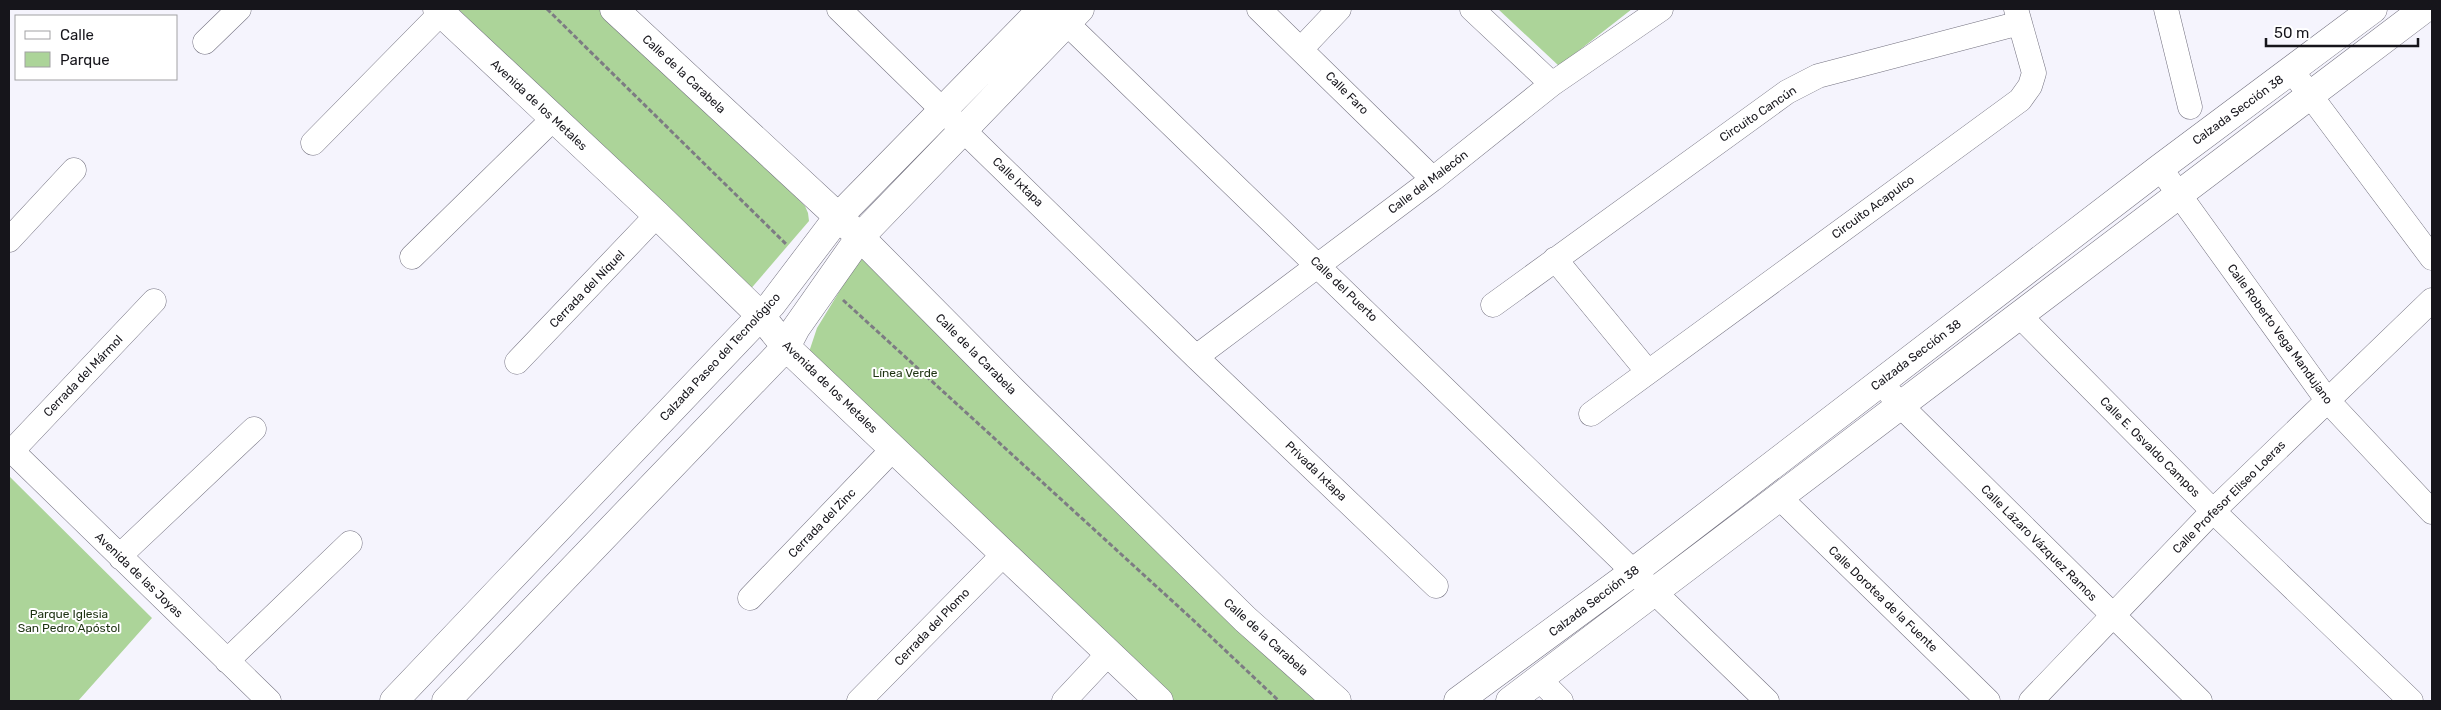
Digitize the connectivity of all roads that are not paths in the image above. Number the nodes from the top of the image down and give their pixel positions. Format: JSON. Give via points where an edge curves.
{"nodes":[{"id":1,"x":240,"y":9,"type":"edge"},
{"id":2,"x":614,"y":9,"type":"edge"},
{"id":3,"x":839,"y":9,"type":"edge"},
{"id":4,"x":1042,"y":9,"type":"edge"},
{"id":5,"x":1259,"y":9,"type":"edge"},
{"id":6,"x":1339,"y":9,"type":"edge"},
{"id":7,"x":1472,"y":9,"type":"edge"},
{"id":8,"x":1661,"y":9,"type":"edge"},
{"id":9,"x":2166,"y":9,"type":"edge"},
{"id":10,"x":2373,"y":9,"type":"edge"},
{"id":11,"x":2424,"y":9,"type":"edge"},
{"id":12,"x":439,"y":11,"type":"edge"},
{"id":13,"x":1066,"y":13,"type":"edge"},
{"id":14,"x":2018,"y":16,"type":"edge"},
{"id":15,"x":205,"y":42,"type":"dead end"},
{"id":16,"x":1302,"y":48,"type":"junction"},
{"id":17,"x":2292,"y":71,"type":"junction"},
{"id":18,"x":1552,"y":84,"type":"junction"},
{"id":19,"x":2309,"y":96,"type":"junction"},
{"id":20,"x":2190,"y":107,"type":"dead end"},
{"id":21,"x":943,"y":109,"type":"junction"},
{"id":22,"x":554,"y":118,"type":"junction"},
{"id":23,"x":963,"y":128,"type":"junction"},
{"id":24,"x":313,"y":143,"type":"dead end"},
{"id":25,"x":2160,"y":168,"type":"junction"},
{"id":26,"x":74,"y":170,"type":"dead end"},
{"id":27,"x":1433,"y":179,"type":"junction"},
{"id":28,"x":2179,"y":194,"type":"junction"},
{"id":29,"x":657,"y":215,"type":"junction"},
{"id":30,"x":838,"y":217,"type":"junction"},
{"id":31,"x":860,"y":237,"type":"junction"},
{"id":32,"x":9,"y":240,"type":"edge"},
{"id":33,"x":412,"y":257,"type":"dead end"},
{"id":34,"x":2432,"y":258,"type":"edge"},
{"id":35,"x":1555,"y":259,"type":"junction"},
{"id":36,"x":1318,"y":264,"type":"junction"},
{"id":37,"x":2432,"y":300,"type":"edge"},
{"id":38,"x":154,"y":301,"type":"dead end"},
{"id":39,"x":1493,"y":305,"type":"dead end"},
{"id":40,"x":760,"y":316,"type":"junction"},
{"id":41,"x":2020,"y":316,"type":"junction"},
{"id":42,"x":786,"y":347,"type":"junction"},
{"id":43,"x":1196,"y":357,"type":"junction"},
{"id":44,"x":517,"y":362,"type":"dead end"},
{"id":45,"x":1648,"y":372,"type":"junction"},
{"id":46,"x":1881,"y":382,"type":"junction"},
{"id":47,"x":2327,"y":400,"type":"junction"},
{"id":48,"x":1900,"y":405,"type":"junction"},
{"id":49,"x":1591,"y":414,"type":"dead end"},
{"id":50,"x":254,"y":429,"type":"dead end"},
{"id":51,"x":894,"y":448,"type":"junction"},
{"id":52,"x":10,"y":449,"type":"edge"},
{"id":53,"x":1779,"y":497,"type":"junction"},
{"id":54,"x":2213,"y":511,"type":"junction"},
{"id":55,"x":2432,"y":512,"type":"edge"},
{"id":56,"x":545,"y":542,"type":"junction"},
{"id":57,"x":350,"y":543,"type":"dead end"},
{"id":58,"x":1004,"y":554,"type":"junction"},
{"id":59,"x":121,"y":558,"type":"junction"},
{"id":60,"x":572,"y":569,"type":"junction"},
{"id":61,"x":1632,"y":573,"type":"junction"},
{"id":62,"x":1436,"y":586,"type":"dead end"},
{"id":63,"x":1654,"y":592,"type":"junction"},
{"id":64,"x":750,"y":598,"type":"dead end"},
{"id":65,"x":2113,"y":615,"type":"junction"},
{"id":66,"x":1109,"y":653,"type":"junction"},
{"id":67,"x":227,"y":661,"type":"junction"},
{"id":68,"x":1539,"y":679,"type":"junction"},
{"id":69,"x":268,"y":701,"type":"edge"},
{"id":70,"x":394,"y":701,"type":"edge"},
{"id":71,"x":446,"y":701,"type":"edge"},
{"id":72,"x":859,"y":701,"type":"edge"},
{"id":73,"x":1064,"y":701,"type":"edge"},
{"id":74,"x":1159,"y":701,"type":"edge"},
{"id":75,"x":1338,"y":701,"type":"edge"},
{"id":76,"x":1458,"y":701,"type":"edge"},
{"id":77,"x":1510,"y":701,"type":"edge"},
{"id":78,"x":1562,"y":701,"type":"edge"},
{"id":79,"x":1767,"y":701,"type":"edge"},
{"id":80,"x":1988,"y":701,"type":"edge"},
{"id":81,"x":2031,"y":701,"type":"edge"},
{"id":82,"x":2200,"y":701,"type":"edge"},
{"id":83,"x":2411,"y":701,"type":"edge"}],
"edges":[{"from":1,"to":15,"type":"street"},
{"from":2,"to":30,"type":"street","name":"Calle de la Carabela"},
{"from":3,"to":21,"type":"street","name":"Calle Ixtapa"},
{"from":4,"to":21,"type":"street","name":"Calzada Paseo del Tecnológico"},
{"from":5,"to":16,"type":"street","name":"Calle Faro"},
{"from":6,"to":16,"type":"street"},
{"from":7,"to":18,"type":"street"},
{"from":8,"to":18,"type":"street","name":"Calle del Malecón"},
{"from":9,"to":20,"type":"street"},
{"from":10,"to":17,"type":"street","name":"Calzada Sección 38"},
{"from":11,"to":19,"type":"street"},
{"from":12,"to":22,"type":"street","name":"Avenida de los Metales"},
{"from":12,"to":24,"type":"street"},
{"from":13,"to":23,"type":"street"},
{"from":13,"to":36,"type":"street","name":"Calle del Puerto"},
{"from":14,"to":35,"type":"street","name":"Circuito Cancún","via":[[1818,76],[1787,92]]},
{"from":14,"to":45,"type":"street","name":"Circuito Acapulco","via":[[2034,73],[2020,100]]},
{"from":16,"to":27,"type":"street","name":"Calle Faro"},
{"from":17,"to":19,"type":"street"},
{"from":17,"to":25,"type":"street","name":"Calzada Sección 38"},
{"from":18,"to":27,"type":"street","name":"Calle del Malecón"},
{"from":19,"to":28,"type":"street"},
{"from":19,"to":34,"type":"street"},
{"from":21,"to":23,"type":"street","name":"Calle Ixtapa"},
{"from":21,"to":30,"type":"street","name":"Calzada Paseo del Tecnológico"},
{"from":22,"to":29,"type":"street","name":"Avenida de los Metales"},
{"from":22,"to":33,"type":"street"},
{"from":23,"to":31,"type":"street"},
{"from":23,"to":43,"type":"street","name":"Calle Ixtapa"},
{"from":25,"to":28,"type":"street","name":"Calle Roberto Vega Mandujano"},
{"from":25,"to":46,"type":"street","name":"Calzada Sección 38"},
{"from":26,"to":32,"type":"street"},
{"from":27,"to":36,"type":"street","name":"Calle del Malecón"},
{"from":28,"to":41,"type":"street"},
{"from":28,"to":47,"type":"street","name":"Calle Roberto Vega Mandujano"},
{"from":29,"to":40,"type":"street","name":"Avenida de los Metales"},
{"from":29,"to":44,"type":"street","name":"Cerrada del Níquel"},
{"from":30,"to":31,"type":"street","name":"Calle de la Carabela"},
{"from":30,"to":40,"type":"street","name":"Calzada Paseo del Tecnológico"},
{"from":31,"to":42,"type":"street"},
{"from":31,"to":75,"type":"street","name":"Calle de la Carabela","via":[[1245,619]]},
{"from":35,"to":39,"type":"street","name":"Circuito Cancún"},
{"from":35,"to":45,"type":"street"},
{"from":36,"to":43,"type":"street","name":"Calle del Malecón"},
{"from":36,"to":61,"type":"street","name":"Calle del Puerto"},
{"from":37,"to":47,"type":"street","name":"Calle Profesor Eliseo Loeras"},
{"from":38,"to":52,"type":"street","name":"Cerrada del Mármol"},
{"from":40,"to":42,"type":"street","name":"Avenida de los Metales"},
{"from":40,"to":56,"type":"street","name":"Calzada Paseo del Tecnológico"},
{"from":41,"to":48,"type":"street"},
{"from":41,"to":54,"type":"street","name":"Calle E. Osvaldo Campos"},
{"from":42,"to":51,"type":"street","name":"Avenida de los Metales"},
{"from":42,"to":60,"type":"street"},
{"from":43,"to":62,"type":"street","name":"Privada Ixtapa"},
{"from":45,"to":49,"type":"street","name":"Circuito Acapulco"},
{"from":46,"to":48,"type":"street","name":"Calle Lázaro Vázquez Ramos"},
{"from":46,"to":61,"type":"street","name":"Calzada Sección 38"},
{"from":47,"to":54,"type":"street","name":"Calle Profesor Eliseo Loeras"},
{"from":47,"to":55,"type":"street","name":"Calle Roberto Vega Mandujano"},
{"from":48,"to":53,"type":"street"},
{"from":48,"to":65,"type":"street","name":"Calle Lázaro Vázquez Ramos"},
{"from":50,"to":59,"type":"street"},
{"from":51,"to":58,"type":"street","name":"Avenida de los Metales"},
{"from":51,"to":64,"type":"street","name":"Cerrada del Zinc"},
{"from":52,"to":59,"type":"street","name":"Avenida de las Joyas"},
{"from":53,"to":63,"type":"street"},
{"from":53,"to":80,"type":"street","name":"Calle Dorotea de la Fuente"},
{"from":54,"to":65,"type":"street","name":"Calle Profesor Eliseo Loeras"},
{"from":54,"to":83,"type":"street","name":"Calle E. Osvaldo Campos"},
{"from":56,"to":60,"type":"street"},
{"from":56,"to":70,"type":"street","name":"Calzada Paseo del Tecnológico"},
{"from":57,"to":67,"type":"street"},
{"from":58,"to":66,"type":"street","name":"Avenida de los Metales"},
{"from":58,"to":72,"type":"street","name":"Cerrada del Plomo"},
{"from":59,"to":67,"type":"street","name":"Avenida de las Joyas"},
{"from":60,"to":71,"type":"street"},
{"from":61,"to":63,"type":"street","name":"Calle del Puerto"},
{"from":61,"to":76,"type":"street","name":"Calzada Sección 38"},
{"from":63,"to":68,"type":"street"},
{"from":63,"to":79,"type":"street","name":"Calle del Puerto"},
{"from":65,"to":81,"type":"street","name":"Calle Profesor Eliseo Loeras"},
{"from":65,"to":82,"type":"street","name":"Calle Lázaro Vázquez Ramos"},
{"from":66,"to":73,"type":"street"},
{"from":66,"to":74,"type":"street","name":"Avenida de los Metales"},
{"from":67,"to":69,"type":"street","name":"Avenida de las Joyas"},
{"from":68,"to":77,"type":"street"},
{"from":68,"to":78,"type":"street"}]}
